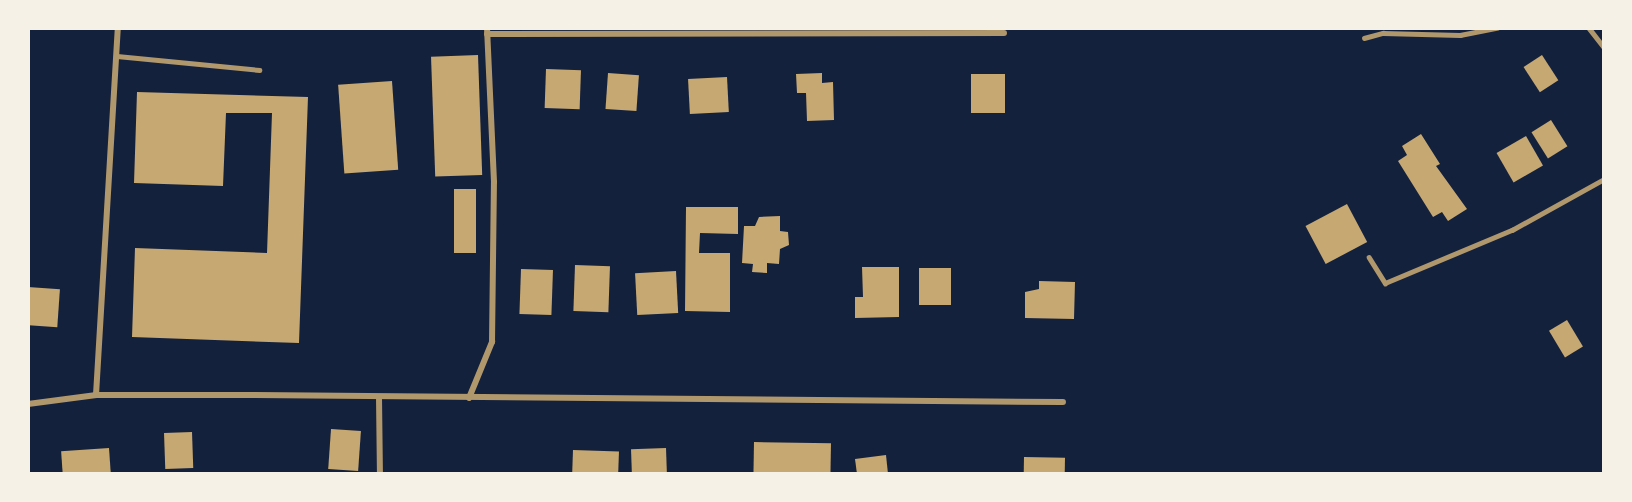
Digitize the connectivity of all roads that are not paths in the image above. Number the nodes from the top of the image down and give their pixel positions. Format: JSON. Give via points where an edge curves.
{"nodes":[{"id":1,"x":118,"y":28,"type":"edge"},
{"id":2,"x":1497,"y":28,"type":"edge"},
{"id":3,"x":1589,"y":28,"type":"edge"},
{"id":4,"x":487,"y":31,"type":"edge"},
{"id":5,"x":1004,"y":33,"type":"dead end"},
{"id":6,"x":1364,"y":38,"type":"dead end"},
{"id":7,"x":1604,"y":47,"type":"edge"},
{"id":8,"x":117,"y":56,"type":"junction"},
{"id":9,"x":259,"y":70,"type":"dead end"},
{"id":10,"x":1604,"y":179,"type":"edge"},
{"id":11,"x":1369,"y":257,"type":"dead end"},
{"id":12,"x":96,"y":395,"type":"junction"},
{"id":13,"x":379,"y":397,"type":"junction"},
{"id":14,"x":469,"y":398,"type":"junction"},
{"id":15,"x":1063,"y":402,"type":"dead end"},
{"id":16,"x":28,"y":404,"type":"edge"},
{"id":17,"x":380,"y":474,"type":"edge"}],
"edges":[{"from":1,"to":8,"type":"street"},
{"from":2,"to":6,"type":"lane","via":[[1460,35],[1383,33]]},
{"from":3,"to":7,"type":"lane"},
{"from":4,"to":5,"type":"street"},
{"from":4,"to":14,"type":"street","via":[[494,182],[492,342]]},
{"from":8,"to":9,"type":"lane"},
{"from":8,"to":12,"type":"street"},
{"from":10,"to":11,"type":"lane","via":[[1512,230],[1384,283]]},
{"from":12,"to":13,"type":"street"},
{"from":12,"to":16,"type":"street"},
{"from":13,"to":14,"type":"street"},
{"from":13,"to":17,"type":"street"},
{"from":14,"to":15,"type":"street"}]}
